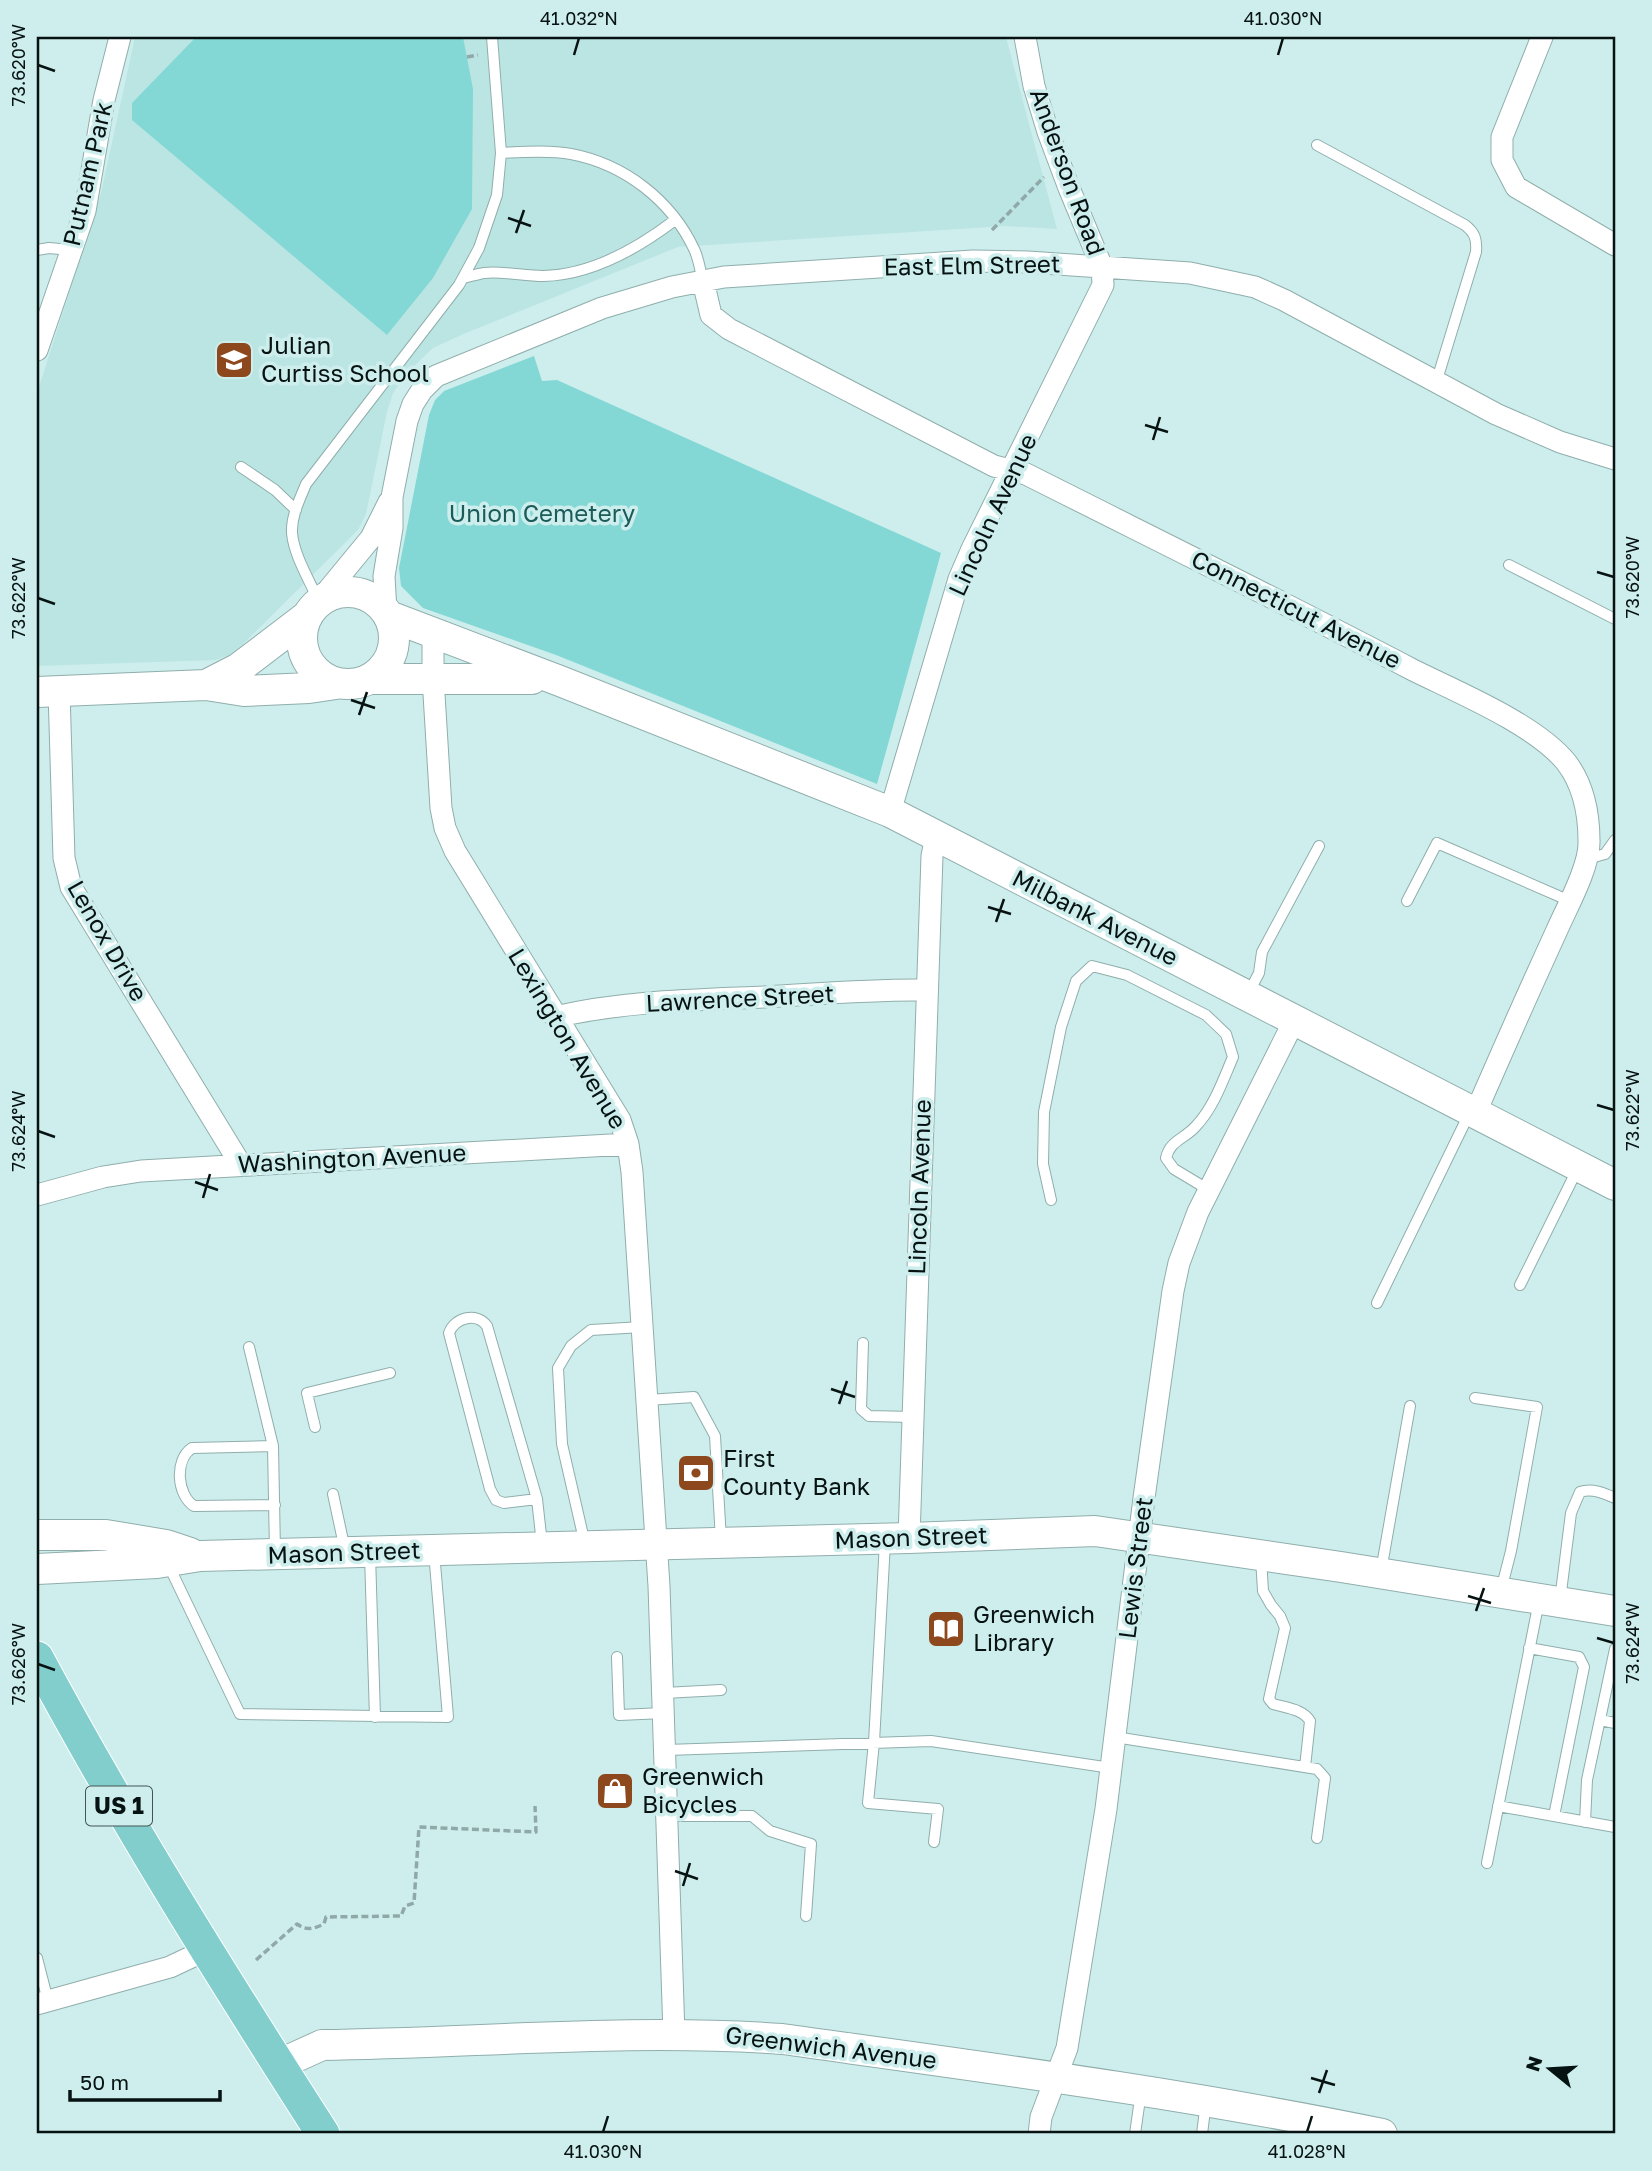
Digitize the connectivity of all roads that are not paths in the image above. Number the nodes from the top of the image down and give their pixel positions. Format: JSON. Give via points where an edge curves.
{"nodes":[{"id":1,"x":120,"y":37,"type":"edge"},
{"id":2,"x":492,"y":37,"type":"edge"},
{"id":3,"x":1025,"y":37,"type":"edge"},
{"id":4,"x":1542,"y":37,"type":"edge"},
{"id":5,"x":1317,"y":145,"type":"dead end"},
{"id":6,"x":501,"y":153,"type":"junction"},
{"id":7,"x":675,"y":220,"type":"junction"},
{"id":8,"x":1615,"y":245,"type":"edge"},
{"id":9,"x":37,"y":250,"type":"edge"},
{"id":10,"x":71,"y":250,"type":"junction"},
{"id":11,"x":1102,"y":267,"type":"junction"},
{"id":12,"x":463,"y":278,"type":"junction"},
{"id":13,"x":703,"y":281,"type":"junction"},
{"id":14,"x":37,"y":350,"type":"edge"},
{"id":15,"x":1436,"y":383,"type":"junction"},
{"id":16,"x":1615,"y":459,"type":"edge"},
{"id":17,"x":241,"y":467,"type":"dead end"},
{"id":18,"x":1011,"y":469,"type":"junction"},
{"id":19,"x":392,"y":497,"type":"junction"},
{"id":20,"x":296,"y":510,"type":"junction"},
{"id":21,"x":1509,"y":565,"type":"dead end"},
{"id":22,"x":317,"y":606,"type":"junction"},
{"id":23,"x":388,"y":614,"type":"junction"},
{"id":24,"x":1615,"y":619,"type":"edge"},
{"id":25,"x":431,"y":634,"type":"junction"},
{"id":26,"x":433,"y":678,"type":"junction"},
{"id":27,"x":371,"y":679,"type":"junction"},
{"id":28,"x":560,"y":681,"type":"junction"},
{"id":29,"x":336,"y":684,"type":"junction"},
{"id":30,"x":206,"y":685,"type":"junction"},
{"id":31,"x":48,"y":692,"type":"edge"},
{"id":32,"x":890,"y":812,"type":"junction"},
{"id":33,"x":936,"y":836,"type":"junction"},
{"id":34,"x":1615,"y":840,"type":"edge"},
{"id":35,"x":1319,"y":846,"type":"dead end"},
{"id":36,"x":1587,"y":859,"type":"junction"},
{"id":37,"x":1408,"y":901,"type":"dead end"},
{"id":38,"x":1570,"y":901,"type":"junction"},
{"id":39,"x":926,"y":990,"type":"junction"},
{"id":40,"x":1247,"y":997,"type":"junction"},
{"id":41,"x":555,"y":1017,"type":"junction"},
{"id":42,"x":1294,"y":1021,"type":"junction"},
{"id":43,"x":1473,"y":1112,"type":"junction"},
{"id":44,"x":628,"y":1144,"type":"junction"},
{"id":45,"x":241,"y":1165,"type":"junction"},
{"id":46,"x":1579,"y":1166,"type":"junction"},
{"id":47,"x":1615,"y":1185,"type":"edge"},
{"id":48,"x":1209,"y":1190,"type":"junction"},
{"id":49,"x":37,"y":1195,"type":"edge"},
{"id":50,"x":1051,"y":1200,"type":"dead end"},
{"id":51,"x":1520,"y":1285,"type":"dead end"},
{"id":52,"x":1377,"y":1303,"type":"dead end"},
{"id":53,"x":642,"y":1327,"type":"junction"},
{"id":54,"x":863,"y":1343,"type":"dead end"},
{"id":55,"x":249,"y":1347,"type":"dead end"},
{"id":56,"x":390,"y":1373,"type":"dead end"},
{"id":57,"x":1475,"y":1398,"type":"dead end"},
{"id":58,"x":647,"y":1400,"type":"junction"},
{"id":59,"x":1410,"y":1406,"type":"dead end"},
{"id":60,"x":914,"y":1417,"type":"junction"},
{"id":61,"x":315,"y":1427,"type":"dead end"},
{"id":62,"x":273,"y":1446,"type":"junction"},
{"id":63,"x":333,"y":1494,"type":"dead end"},
{"id":64,"x":1615,"y":1498,"type":"edge"},
{"id":65,"x":537,"y":1499,"type":"junction"},
{"id":66,"x":275,"y":1505,"type":"junction"},
{"id":67,"x":37,"y":1535,"type":"edge"},
{"id":68,"x":1140,"y":1537,"type":"junction"},
{"id":69,"x":897,"y":1538,"type":"junction"},
{"id":70,"x":721,"y":1543,"type":"junction"},
{"id":71,"x":656,"y":1544,"type":"junction"},
{"id":72,"x":585,"y":1546,"type":"junction"},
{"id":73,"x":543,"y":1547,"type":"junction"},
{"id":74,"x":434,"y":1550,"type":"junction"},
{"id":75,"x":358,"y":1553,"type":"junction"},
{"id":76,"x":275,"y":1555,"type":"junction"},
{"id":77,"x":200,"y":1556,"type":"junction"},
{"id":78,"x":1261,"y":1556,"type":"junction"},
{"id":79,"x":167,"y":1562,"type":"junction"},
{"id":80,"x":37,"y":1569,"type":"edge"},
{"id":81,"x":1380,"y":1574,"type":"junction"},
{"id":82,"x":1500,"y":1592,"type":"junction"},
{"id":83,"x":1550,"y":1601,"type":"junction"},
{"id":84,"x":1614,"y":1608,"type":"edge"},
{"id":85,"x":1529,"y":1648,"type":"junction"},
{"id":86,"x":1615,"y":1649,"type":"edge"},
{"id":87,"x":617,"y":1657,"type":"dead end"},
{"id":88,"x":37,"y":1658,"type":"edge"},
{"id":89,"x":721,"y":1690,"type":"dead end"},
{"id":90,"x":664,"y":1703,"type":"junction"},
{"id":91,"x":375,"y":1717,"type":"junction"},
{"id":92,"x":1600,"y":1720,"type":"junction"},
{"id":93,"x":1615,"y":1723,"type":"edge"},
{"id":94,"x":1115,"y":1737,"type":"junction"},
{"id":95,"x":874,"y":1742,"type":"junction"},
{"id":96,"x":666,"y":1750,"type":"junction"},
{"id":97,"x":1305,"y":1767,"type":"junction"},
{"id":98,"x":1111,"y":1768,"type":"junction"},
{"id":99,"x":1498,"y":1805,"type":"junction"},
{"id":100,"x":667,"y":1816,"type":"junction"},
{"id":101,"x":1554,"y":1816,"type":"junction"},
{"id":102,"x":1585,"y":1822,"type":"junction"},
{"id":103,"x":1615,"y":1827,"type":"edge"},
{"id":104,"x":1317,"y":1838,"type":"dead end"},
{"id":105,"x":934,"y":1842,"type":"dead end"},
{"id":106,"x":1487,"y":1863,"type":"dead end"},
{"id":107,"x":806,"y":1916,"type":"dead end"},
{"id":108,"x":206,"y":1951,"type":"junction"},
{"id":109,"x":37,"y":1958,"type":"edge"},
{"id":110,"x":42,"y":2002,"type":"edge"},
{"id":111,"x":674,"y":2034,"type":"junction"},
{"id":112,"x":278,"y":2065,"type":"junction"},
{"id":113,"x":1056,"y":2077,"type":"junction"},
{"id":114,"x":1141,"y":2091,"type":"junction"},
{"id":115,"x":1206,"y":2102,"type":"junction"},
{"id":116,"x":323,"y":2134,"type":"edge"},
{"id":117,"x":1038,"y":2134,"type":"edge"},
{"id":118,"x":1135,"y":2134,"type":"edge"},
{"id":119,"x":1202,"y":2134,"type":"edge"},
{"id":120,"x":1382,"y":2134,"type":"edge"}],
"edges":[{"from":1,"to":10,"type":"street","name":"Putnam Park","via":[[85,211]]},
{"from":2,"to":6,"type":"lane"},
{"from":3,"to":11,"type":"street","name":"Anderson Road","via":[[1048,132]]},
{"from":4,"to":8,"type":"street","via":[[1502,137],[1502,160],[1516,187]]},
{"from":5,"to":15,"type":"lane","via":[[1473,231],[1476,252]]},
{"from":6,"to":7,"type":"lane","via":[[569,154],[606,163],[647,188]]},
{"from":6,"to":12,"type":"lane","via":[[497,195]]},
{"from":7,"to":12,"type":"lane","via":[[628,252],[570,272],[544,276],[484,273]]},
{"from":7,"to":13,"type":"lane","via":[[695,250]]},
{"from":9,"to":10,"type":"lane"},
{"from":10,"to":14,"type":"street","name":"Putnam Park"},
{"from":11,"to":13,"type":"street","name":"East Elm Street","via":[[972,261]]},
{"from":11,"to":15,"type":"street","name":"East Elm Street","via":[[1190,273],[1255,287],[1323,319]]},
{"from":11,"to":18,"type":"street","name":"Lincoln Avenue","via":[[1103,285]]},
{"from":12,"to":20,"type":"lane","via":[[306,484]]},
{"from":13,"to":18,"type":"street","name":"Connecticut Avenue","via":[[711,315],[729,329],[994,466]]},
{"from":13,"to":19,"type":"street","name":"East Elm Street","via":[[602,308],[436,376],[413,404]]},
{"from":15,"to":16,"type":"street","name":"East Elm Street","via":[[1560,442]]},
{"from":17,"to":20,"type":"lane"},
{"from":18,"to":32,"type":"street","name":"Lincoln Avenue","via":[[959,579]]},
{"from":18,"to":36,"type":"street","name":"Connecticut Avenue","via":[[1364,644],[1545,741],[1578,779],[1589,822]]},
{"from":19,"to":22,"type":"street","name":"East Elm Street","via":[[370,538]]},
{"from":19,"to":23,"type":"street","name":"East Elm Street","via":[[384,576]]},
{"from":20,"to":22,"type":"lane","via":[[292,533]]},
{"from":21,"to":24,"type":"lane"},
{"from":22,"to":23,"type":"main road","via":[[338,592],[360,593]]},
{"from":22,"to":29,"type":"main road","via":[[302,629],[305,656],[323,678]]},
{"from":22,"to":30,"type":"main road","via":[[239,668]]},
{"from":23,"to":25,"type":"main road","name":"Milbank Avenue"},
{"from":23,"to":27,"type":"main road","via":[[394,647],[389,661]]},
{"from":25,"to":26,"type":"street","name":"Lexington Avenue"},
{"from":25,"to":28,"type":"main road","name":"Milbank Avenue"},
{"from":26,"to":27,"type":"main road","name":"Milbank Avenue"},
{"from":26,"to":28,"type":"main road","name":"Milbank Avenue"},
{"from":26,"to":41,"type":"street","name":"Lexington Avenue","via":[[445,828]]},
{"from":27,"to":29,"type":"main road"},
{"from":28,"to":32,"type":"main road","name":"Milbank Avenue"},
{"from":29,"to":30,"type":"main road","via":[[244,691]]},
{"from":30,"to":31,"type":"main road"},
{"from":31,"to":45,"type":"street","name":"Lenox Drive","via":[[64,858],[71,887]]},
{"from":32,"to":33,"type":"main road","name":"Milbank Avenue"},
{"from":33,"to":39,"type":"street","name":"Lincoln Avenue"},
{"from":33,"to":40,"type":"main road","name":"Milbank Avenue"},
{"from":34,"to":36,"type":"lane","via":[[1605,854]]},
{"from":35,"to":40,"type":"lane","via":[[1262,951],[1259,973]]},
{"from":36,"to":38,"type":"street","name":"Connecticut Avenue"},
{"from":37,"to":38,"type":"lane","via":[[1437,843]]},
{"from":38,"to":43,"type":"street","name":"Connecticut Avenue"},
{"from":39,"to":41,"type":"street","name":"Lawrence Street","via":[[598,1007]]},
{"from":39,"to":60,"type":"street","name":"Lincoln Avenue"},
{"from":40,"to":42,"type":"main road","name":"Milbank Avenue"},
{"from":41,"to":44,"type":"street","name":"Lexington Avenue","via":[[611,1104]]},
{"from":42,"to":43,"type":"main road","name":"Milbank Avenue"},
{"from":42,"to":48,"type":"street","name":"Lewis Street"},
{"from":43,"to":46,"type":"main road","name":"Milbank Avenue"},
{"from":43,"to":52,"type":"lane"},
{"from":44,"to":45,"type":"street","name":"Washington Avenue"},
{"from":44,"to":53,"type":"street","name":"Lexington Avenue"},
{"from":45,"to":49,"type":"street","name":"Washington Avenue","via":[[141,1171]]},
{"from":46,"to":47,"type":"main road","name":"Milbank Avenue"},
{"from":46,"to":51,"type":"lane"},
{"from":48,"to":50,"type":"lane","via":[[1174,1169],[1166,1158],[1168,1148],[1196,1127],[1215,1099],[1233,1057],[1226,1034],[1206,1015],[1127,975],[1092,966],[1076,981],[1060,1027],[1044,1112],[1043,1164]]},
{"from":48,"to":68,"type":"street","name":"Lewis Street","via":[[1179,1263],[1173,1291]]},
{"from":53,"to":58,"type":"street","name":"Lexington Avenue"},
{"from":53,"to":72,"type":"lane","via":[[591,1330],[571,1346],[558,1368],[562,1444]]},
{"from":54,"to":60,"type":"lane","via":[[861,1409],[869,1416]]},
{"from":55,"to":62,"type":"lane"},
{"from":56,"to":61,"type":"lane","via":[[307,1393]]},
{"from":57,"to":82,"type":"lane","via":[[1537,1407]]},
{"from":58,"to":70,"type":"lane","via":[[694,1397],[715,1436]]},
{"from":58,"to":71,"type":"street","name":"Lexington Avenue"},
{"from":59,"to":81,"type":"lane"},
{"from":60,"to":69,"type":"street","name":"Lincoln Avenue"},
{"from":62,"to":66,"type":"lane"},
{"from":62,"to":66,"type":"lane","via":[[192,1448],[180,1462],[182,1492],[194,1506]]},
{"from":63,"to":75,"type":"lane"},
{"from":64,"to":83,"type":"lane","via":[[1602,1492],[1580,1492]]},
{"from":65,"to":65,"type":"lane","via":[[487,1326],[475,1317],[457,1321],[449,1333],[490,1489],[496,1500],[504,1503]]},
{"from":65,"to":73,"type":"lane"},
{"from":66,"to":76,"type":"lane"},
{"from":67,"to":77,"type":"main road","name":"Mason Street","via":[[106,1535]]},
{"from":68,"to":69,"type":"main road","name":"Mason Street","via":[[1095,1531]]},
{"from":68,"to":78,"type":"main road","name":"Mason Street"},
{"from":68,"to":94,"type":"street","name":"Lewis Street"},
{"from":69,"to":70,"type":"main road","name":"Mason Street"},
{"from":69,"to":95,"type":"lane"},
{"from":70,"to":71,"type":"main road","name":"Mason Street"},
{"from":71,"to":72,"type":"main road","name":"Mason Street"},
{"from":71,"to":90,"type":"street","name":"Lexington Avenue"},
{"from":72,"to":73,"type":"main road","name":"Mason Street"},
{"from":73,"to":74,"type":"main road","name":"Mason Street"},
{"from":74,"to":75,"type":"main road","name":"Mason Street"},
{"from":74,"to":91,"type":"lane","via":[[448,1717]]},
{"from":75,"to":76,"type":"main road","name":"Mason Street"},
{"from":75,"to":91,"type":"lane"},
{"from":76,"to":77,"type":"main road","name":"Mason Street"},
{"from":77,"to":79,"type":"main road","name":"Mason Street"},
{"from":78,"to":81,"type":"main road","name":"Mason Street"},
{"from":78,"to":97,"type":"lane","via":[[1263,1591],[1285,1628],[1269,1699],[1300,1711],[1311,1721]]},
{"from":79,"to":80,"type":"main road","name":"Mason Street"},
{"from":79,"to":91,"type":"lane","via":[[240,1714]]},
{"from":81,"to":82,"type":"main road","name":"Mason Street"},
{"from":82,"to":83,"type":"main road","name":"Mason Street"},
{"from":83,"to":84,"type":"main road","name":"Mason Street"},
{"from":83,"to":85,"type":"lane"},
{"from":85,"to":99,"type":"lane"},
{"from":85,"to":101,"type":"lane","via":[[1579,1657],[1584,1667]]},
{"from":86,"to":92,"type":"lane"},
{"from":87,"to":90,"type":"lane","via":[[619,1715]]},
{"from":88,"to":108,"type":"main road","number":"US 1"},
{"from":89,"to":90,"type":"lane"},
{"from":90,"to":96,"type":"street","name":"Lexington Avenue"},
{"from":92,"to":93,"type":"lane"},
{"from":92,"to":102,"type":"lane","via":[[1587,1780]]},
{"from":94,"to":97,"type":"lane"},
{"from":94,"to":98,"type":"street","name":"Lewis Street"},
{"from":95,"to":96,"type":"lane"},
{"from":95,"to":98,"type":"lane","via":[[931,1741]]},
{"from":95,"to":105,"type":"lane","via":[[868,1803],[938,1809]]},
{"from":96,"to":100,"type":"street","name":"Lexington Avenue"},
{"from":97,"to":104,"type":"lane","via":[[1317,1769],[1325,1778]]},
{"from":98,"to":113,"type":"street","name":"Lewis Street","via":[[1067,2048]]},
{"from":99,"to":101,"type":"lane"},
{"from":99,"to":106,"type":"lane"},
{"from":100,"to":107,"type":"lane","via":[[752,1816],[770,1831],[811,1844]]},
{"from":100,"to":111,"type":"street","name":"Lexington Avenue"},
{"from":101,"to":102,"type":"lane"},
{"from":102,"to":103,"type":"lane"},
{"from":108,"to":110,"type":"street","via":[[170,1967]]},
{"from":108,"to":112,"type":"main road","number":"US 1"},
{"from":109,"to":110,"type":"lane"},
{"from":111,"to":112,"type":"main road","name":"Greenwich Avenue","via":[[322,2045]]},
{"from":111,"to":113,"type":"main road","name":"Greenwich Avenue","via":[[782,2039]]},
{"from":112,"to":116,"type":"main road","number":"US 1"},
{"from":113,"to":114,"type":"main road","name":"Greenwich Avenue"},
{"from":113,"to":117,"type":"street","name":"Lewis Street"},
{"from":114,"to":115,"type":"main road","name":"Greenwich Avenue"},
{"from":114,"to":118,"type":"lane"},
{"from":115,"to":119,"type":"lane"},
{"from":115,"to":120,"type":"main road","name":"Greenwich Avenue"}]}
